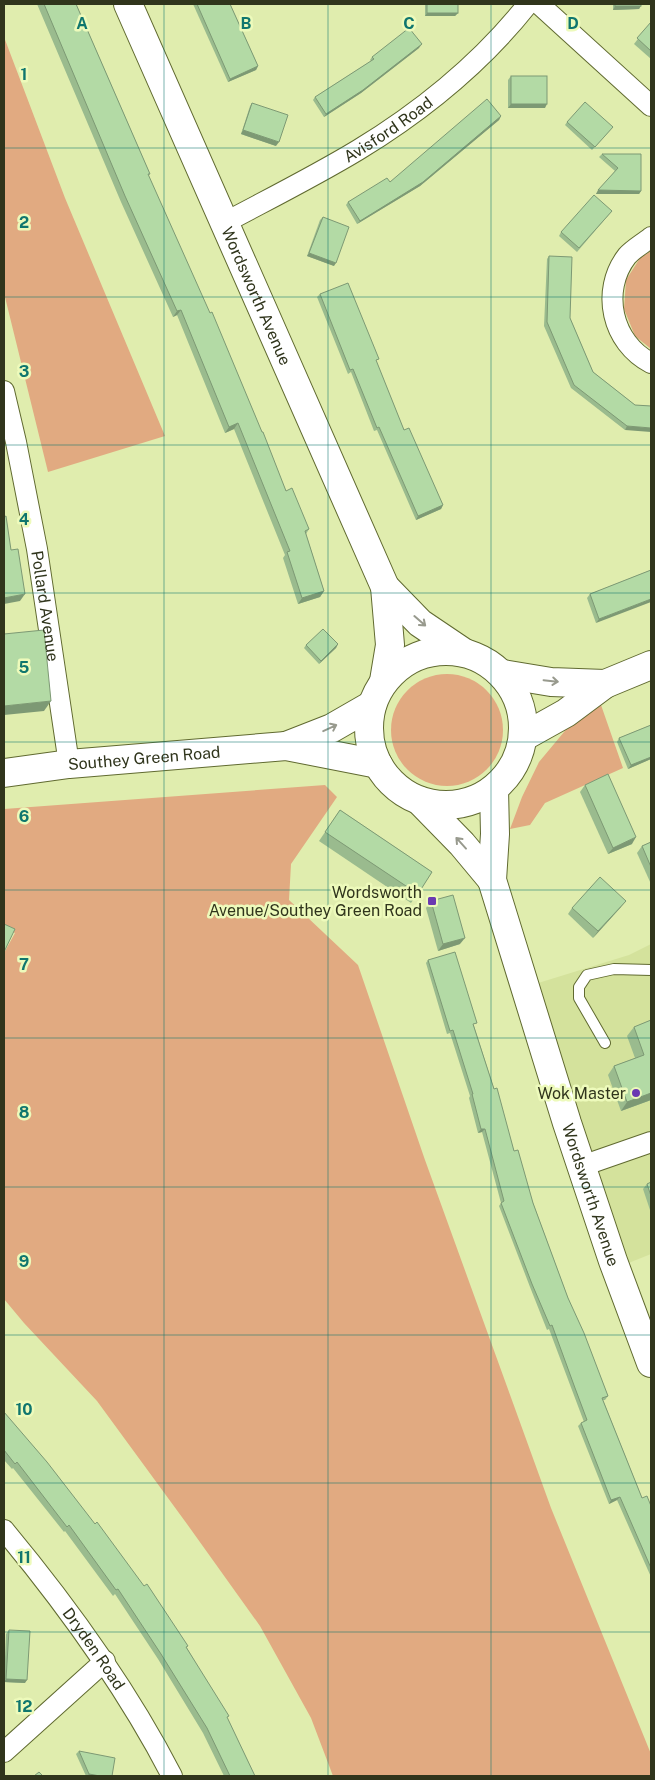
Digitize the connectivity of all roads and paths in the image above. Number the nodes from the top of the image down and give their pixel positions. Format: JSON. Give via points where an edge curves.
{"nodes":[{"id":1,"x":128,"y":4,"type":"edge"},
{"id":2,"x":528,"y":4,"type":"edge"},
{"id":3,"x":539,"y":4,"type":"edge"},
{"id":4,"x":651,"y":106,"type":"edge"},
{"id":5,"x":224,"y":222,"type":"junction"},
{"id":6,"x":651,"y":237,"type":"edge"},
{"id":7,"x":651,"y":363,"type":"edge"},
{"id":8,"x":4,"y":391,"type":"edge"},
{"id":9,"x":385,"y":587,"type":"junction"},
{"id":10,"x":463,"y":652,"type":"junction"},
{"id":11,"x":651,"y":666,"type":"edge"},
{"id":12,"x":503,"y":674,"type":"junction"},
{"id":13,"x":384,"y":681,"type":"junction"},
{"id":14,"x":605,"y":684,"type":"junction"},
{"id":15,"x":372,"y":705,"type":"junction"},
{"id":16,"x":523,"y":737,"type":"junction"},
{"id":17,"x":286,"y":746,"type":"junction"},
{"id":18,"x":69,"y":764,"type":"junction"},
{"id":19,"x":378,"y":764,"type":"junction"},
{"id":20,"x":4,"y":773,"type":"edge"},
{"id":21,"x":494,"y":789,"type":"junction"},
{"id":22,"x":420,"y":801,"type":"junction"},
{"id":23,"x":492,"y":880,"type":"junction"},
{"id":24,"x":651,"y":970,"type":"edge"},
{"id":25,"x":606,"y":1044,"type":"dead end"},
{"id":26,"x":651,"y":1142,"type":"edge"},
{"id":27,"x":582,"y":1166,"type":"junction"},
{"id":28,"x":651,"y":1363,"type":"edge"},
{"id":29,"x":4,"y":1530,"type":"edge"},
{"id":30,"x":105,"y":1661,"type":"junction"},
{"id":31,"x":4,"y":1752,"type":"edge"},
{"id":32,"x":172,"y":1776,"type":"edge"}],
"edges":[{"from":1,"to":5,"type":"street","name":"Wordsworth Avenue"},
{"from":2,"to":5,"type":"street","name":"Avisford Road","via":[[506,32],[465,71],[414,111],[359,149]]},
{"from":3,"to":4,"type":"street"},
{"from":5,"to":9,"type":"street","name":"Wordsworth Avenue"},
{"from":6,"to":7,"type":"street","via":[[628,255],[616,275],[612,298],[623,339],[642,359]]},
{"from":8,"to":18,"type":"street","name":"Pollard Avenue","via":[[37,548]]},
{"from":9,"to":10,"type":"street","name":"Wordsworth Avenue","one_way":true,"via":[[420,623]]},
{"from":9,"to":13,"type":"street","name":"Wordsworth Avenue","via":[[390,645]]},
{"from":10,"to":12,"type":"street","via":[[484,660]]},
{"from":10,"to":13,"type":"street","via":[[441,650],[419,655]]},
{"from":11,"to":14,"type":"street"},
{"from":12,"to":14,"type":"street","one_way":true,"via":[[552,682]]},
{"from":12,"to":16,"type":"street","via":[[516,692],[523,714]]},
{"from":13,"to":15,"type":"street"},
{"from":14,"to":16,"type":"street","via":[[566,713]]},
{"from":17,"to":15,"type":"street","name":"Southey Green Road","one_way":true,"via":[[332,728]]},
{"from":15,"to":19,"type":"street","via":[[369,732]]},
{"from":16,"to":21,"type":"street","via":[[516,761]]},
{"from":17,"to":18,"type":"street","name":"Southey Green Road"},
{"from":17,"to":19,"type":"street","name":"Southey Green Road"},
{"from":18,"to":20,"type":"street","name":"Southey Green Road"},
{"from":19,"to":22,"type":"street","via":[[389,780]]},
{"from":21,"to":22,"type":"street","via":[[471,801],[446,805]]},
{"from":21,"to":23,"type":"street","name":"Wordsworth Avenue"},
{"from":23,"to":22,"type":"street","name":"Wordsworth Avenue","one_way":true},
{"from":23,"to":27,"type":"street","name":"Wordsworth Avenue"},
{"from":24,"to":25,"type":"lane","via":[[614,969],[588,975],[579,987],[579,998]]},
{"from":26,"to":27,"type":"street"},
{"from":27,"to":28,"type":"street","name":"Wordsworth Avenue","via":[[612,1261]]},
{"from":29,"to":30,"type":"street","name":"Dryden Road","via":[[46,1580]]},
{"from":30,"to":31,"type":"street"},
{"from":30,"to":32,"type":"street","name":"Dryden Road","via":[[149,1731]]}]}
